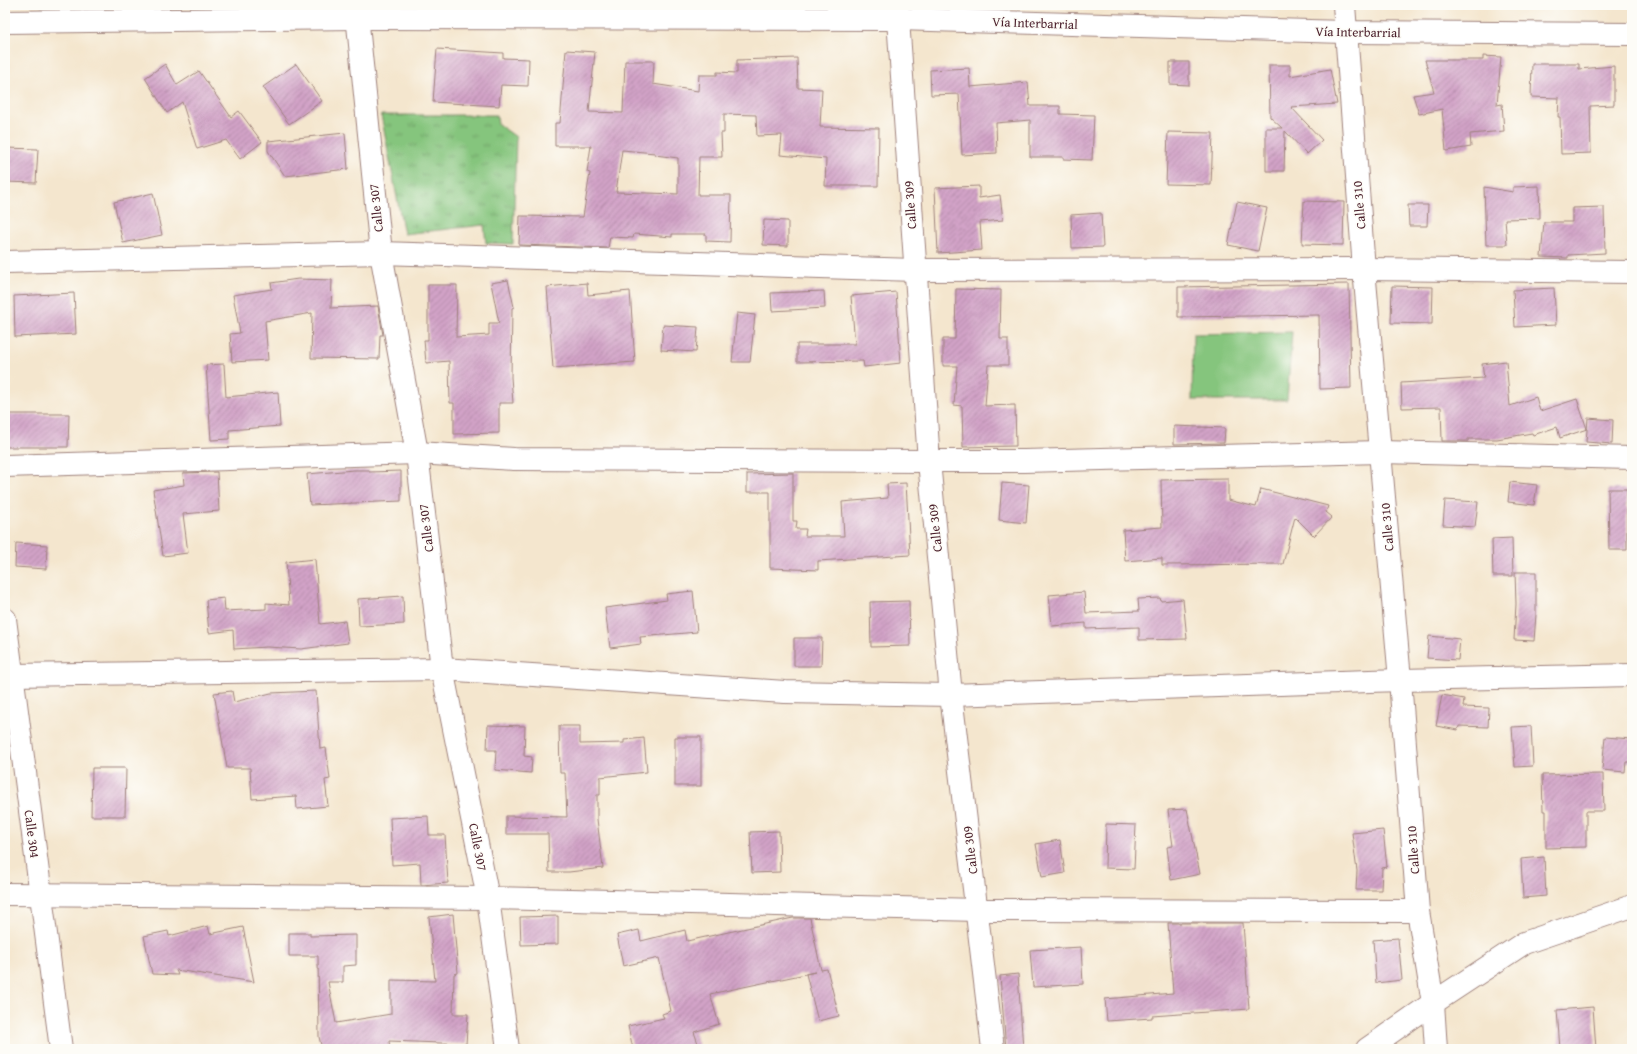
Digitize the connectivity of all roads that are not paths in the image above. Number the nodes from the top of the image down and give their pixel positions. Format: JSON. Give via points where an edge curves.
{"nodes":[{"id":1,"x":1344,"y":5,"type":"edge"},
{"id":2,"x":356,"y":11,"type":"edge"},
{"id":3,"x":897,"y":12,"type":"edge"},
{"id":4,"x":5,"y":22,"type":"edge"},
{"id":5,"x":1345,"y":32,"type":"junction"},
{"id":6,"x":1632,"y":34,"type":"edge"},
{"id":7,"x":381,"y":253,"type":"junction"},
{"id":8,"x":5,"y":262,"type":"edge"},
{"id":9,"x":1364,"y":269,"type":"junction"},
{"id":10,"x":915,"y":270,"type":"junction"},
{"id":11,"x":1632,"y":272,"type":"edge"},
{"id":12,"x":1380,"y":452,"type":"junction"},
{"id":13,"x":417,"y":453,"type":"junction"},
{"id":14,"x":1632,"y":458,"type":"edge"},
{"id":15,"x":929,"y":461,"type":"junction"},
{"id":16,"x":5,"y":466,"type":"edge"},
{"id":17,"x":5,"y":619,"type":"edge"},
{"id":18,"x":442,"y":669,"type":"junction"},
{"id":19,"x":11,"y":676,"type":"junction"},
{"id":20,"x":1632,"y":676,"type":"edge"},
{"id":21,"x":1400,"y":680,"type":"junction"},
{"id":22,"x":952,"y":695,"type":"junction"},
{"id":23,"x":5,"y":894,"type":"edge"},
{"id":24,"x":40,"y":894,"type":"junction"},
{"id":25,"x":488,"y":898,"type":"junction"},
{"id":26,"x":1632,"y":906,"type":"edge"},
{"id":27,"x":978,"y":910,"type":"junction"},
{"id":28,"x":1418,"y":911,"type":"junction"},
{"id":29,"x":1433,"y":1003,"type":"junction"},
{"id":30,"x":61,"y":1049,"type":"edge"},
{"id":31,"x":508,"y":1049,"type":"edge"},
{"id":32,"x":993,"y":1049,"type":"edge"},
{"id":33,"x":1367,"y":1049,"type":"edge"},
{"id":34,"x":1436,"y":1049,"type":"edge"}],
"edges":[{"from":1,"to":5,"type":"street","name":"Calle 310"},
{"from":2,"to":3,"type":"street","name":"Vía Interbarrial"},
{"from":2,"to":4,"type":"street","name":"Vía Interbarrial"},
{"from":2,"to":7,"type":"street","name":"Calle 307"},
{"from":3,"to":5,"type":"street","name":"Vía Interbarrial"},
{"from":3,"to":10,"type":"street","name":"Calle 309"},
{"from":5,"to":6,"type":"street","name":"Vía Interbarrial"},
{"from":5,"to":9,"type":"street","name":"Calle 310"},
{"from":7,"to":8,"type":"street"},
{"from":7,"to":10,"type":"street"},
{"from":7,"to":13,"type":"street","name":"Calle 307"},
{"from":9,"to":10,"type":"street"},
{"from":9,"to":11,"type":"street"},
{"from":9,"to":12,"type":"street","name":"Calle 310"},
{"from":10,"to":15,"type":"street","name":"Calle 309"},
{"from":12,"to":14,"type":"street"},
{"from":12,"to":15,"type":"street"},
{"from":12,"to":21,"type":"street","name":"Calle 310"},
{"from":13,"to":15,"type":"street","via":[[514,459]]},
{"from":13,"to":16,"type":"street"},
{"from":13,"to":18,"type":"street","name":"Calle 307"},
{"from":15,"to":22,"type":"street","name":"Calle 309"},
{"from":17,"to":19,"type":"street","name":"Calle 304"},
{"from":18,"to":19,"type":"street"},
{"from":18,"to":22,"type":"street","via":[[785,692]]},
{"from":18,"to":25,"type":"street","name":"Calle 307"},
{"from":19,"to":24,"type":"street","name":"Calle 304"},
{"from":20,"to":21,"type":"street"},
{"from":21,"to":22,"type":"street"},
{"from":21,"to":28,"type":"street","name":"Calle 310"},
{"from":22,"to":27,"type":"street","name":"Calle 309"},
{"from":23,"to":24,"type":"street"},
{"from":24,"to":25,"type":"street"},
{"from":24,"to":30,"type":"street","name":"Calle 304"},
{"from":25,"to":27,"type":"street"},
{"from":25,"to":31,"type":"street","name":"Calle 307"},
{"from":26,"to":29,"type":"street","via":[[1524,943]]},
{"from":27,"to":28,"type":"street"},
{"from":27,"to":32,"type":"street","name":"Calle 309"},
{"from":28,"to":29,"type":"street","name":"Calle 310"},
{"from":29,"to":33,"type":"street"},
{"from":29,"to":34,"type":"street","name":"Calle 310"}]}
